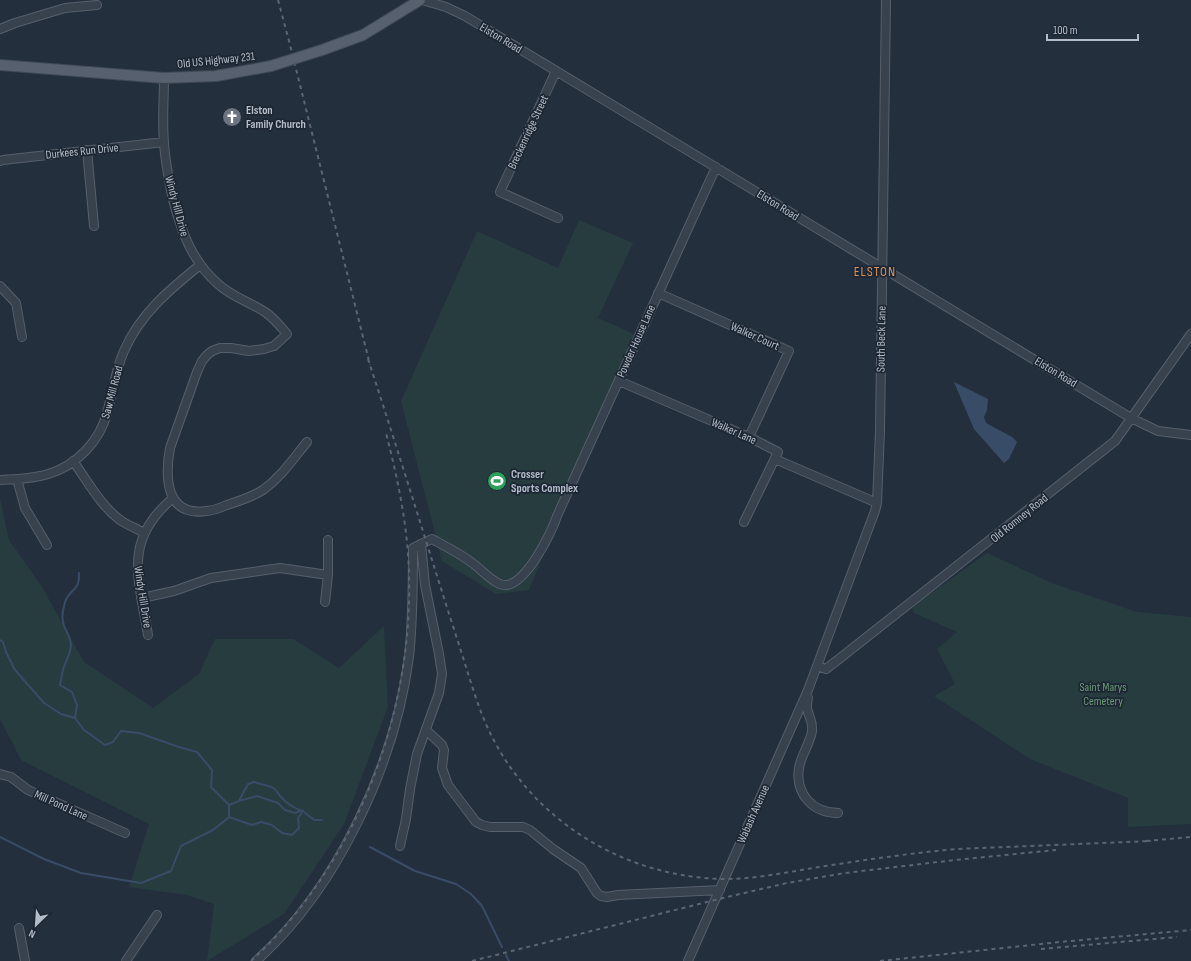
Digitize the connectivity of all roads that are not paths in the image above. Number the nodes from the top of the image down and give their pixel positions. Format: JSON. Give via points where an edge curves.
{"nodes":[{"id":1,"x":421,"y":0,"type":"edge"},
{"id":2,"x":886,"y":0,"type":"edge"},
{"id":3,"x":97,"y":5,"type":"dead end"},
{"id":4,"x":0,"y":29,"type":"edge"},
{"id":5,"x":0,"y":65,"type":"edge"},
{"id":6,"x":556,"y":71,"type":"junction"},
{"id":7,"x":164,"y":78,"type":"junction"},
{"id":8,"x":164,"y":142,"type":"junction"},
{"id":9,"x":87,"y":150,"type":"junction"},
{"id":10,"x":0,"y":161,"type":"edge"},
{"id":11,"x":716,"y":167,"type":"junction"},
{"id":12,"x":558,"y":218,"type":"dead end"},
{"id":13,"x":94,"y":226,"type":"dead end"},
{"id":14,"x":200,"y":265,"type":"junction"},
{"id":15,"x":882,"y":269,"type":"junction"},
{"id":16,"x":0,"y":286,"type":"edge"},
{"id":17,"x":658,"y":293,"type":"junction"},
{"id":18,"x":1191,"y":334,"type":"edge"},
{"id":19,"x":22,"y":337,"type":"dead end"},
{"id":20,"x":619,"y":381,"type":"junction"},
{"id":21,"x":1131,"y":418,"type":"junction"},
{"id":22,"x":1191,"y":435,"type":"edge"},
{"id":23,"x":749,"y":436,"type":"junction"},
{"id":24,"x":307,"y":442,"type":"dead end"},
{"id":25,"x":775,"y":458,"type":"junction"},
{"id":26,"x":73,"y":461,"type":"junction"},
{"id":27,"x":17,"y":479,"type":"junction"},
{"id":28,"x":0,"y":480,"type":"edge"},
{"id":29,"x":173,"y":498,"type":"junction"},
{"id":30,"x":877,"y":504,"type":"junction"},
{"id":31,"x":744,"y":522,"type":"dead end"},
{"id":32,"x":144,"y":533,"type":"junction"},
{"id":33,"x":328,"y":540,"type":"dead end"},
{"id":34,"x":421,"y":544,"type":"junction"},
{"id":35,"x":46,"y":545,"type":"dead end"},
{"id":36,"x":328,"y":575,"type":"junction"},
{"id":37,"x":142,"y":598,"type":"junction"},
{"id":38,"x":325,"y":602,"type":"dead end"},
{"id":39,"x":148,"y":635,"type":"dead end"},
{"id":40,"x":817,"y":666,"type":"junction"},
{"id":41,"x":808,"y":690,"type":"junction"},
{"id":42,"x":426,"y":730,"type":"junction"},
{"id":43,"x":0,"y":774,"type":"edge"},
{"id":44,"x":838,"y":813,"type":"dead end"},
{"id":45,"x":125,"y":833,"type":"dead end"},
{"id":46,"x":400,"y":846,"type":"dead end"},
{"id":47,"x":720,"y":890,"type":"junction"},
{"id":48,"x":157,"y":915,"type":"dead end"},
{"id":49,"x":19,"y":928,"type":"dead end"},
{"id":50,"x":25,"y":961,"type":"edge"},
{"id":51,"x":126,"y":961,"type":"edge"},
{"id":52,"x":256,"y":961,"type":"edge"},
{"id":53,"x":688,"y":961,"type":"edge"}],
"edges":[{"from":1,"to":6,"type":"street","name":"Elston Road","via":[[465,16]]},
{"from":1,"to":7,"type":"main road","name":"Old US Highway 231","bridge":true,"via":[[363,34],[271,66],[216,76]]},
{"from":2,"to":15,"type":"street","name":"South Beck Lane"},
{"from":3,"to":4,"type":"street","via":[[65,8]]},
{"from":5,"to":7,"type":"main road","name":"Old US Highway 231"},
{"from":6,"to":11,"type":"street","name":"Elston Road"},
{"from":6,"to":12,"type":"street","name":"Breckenridge Street","via":[[500,192]]},
{"from":7,"to":8,"type":"street","name":"Windy Hill Drive"},
{"from":8,"to":9,"type":"street","name":"Durkees Run Drive"},
{"from":8,"to":14,"type":"street","name":"Windy Hill Drive","via":[[168,177],[180,226]]},
{"from":9,"to":10,"type":"street","name":"Durkees Run Drive"},
{"from":9,"to":13,"type":"street"},
{"from":11,"to":15,"type":"street","name":"Elston Road"},
{"from":11,"to":17,"type":"street","name":"Powder House Lane"},
{"from":14,"to":26,"type":"street","name":"Saw Mill Road","via":[[159,300],[138,326],[118,366],[102,427],[89,447]]},
{"from":14,"to":29,"type":"street","name":"Windy Hill Drive","via":[[222,288],[266,312],[287,334],[268,348],[220,348],[212,351],[202,361],[170,448],[168,482]]},
{"from":15,"to":21,"type":"street","name":"Elston Road"},
{"from":15,"to":30,"type":"street","name":"South Beck Lane"},
{"from":16,"to":19,"type":"street","via":[[16,303]]},
{"from":17,"to":20,"type":"street","name":"Powder House Lane"},
{"from":17,"to":23,"type":"street","name":"Walker Court","via":[[789,351]]},
{"from":18,"to":21,"type":"street","name":"Old Romney Road"},
{"from":20,"to":23,"type":"street","name":"Walker Lane"},
{"from":20,"to":34,"type":"street","name":"Powder House Lane","via":[[554,527],[539,554],[516,581],[506,586],[500,584],[472,562],[432,539]]},
{"from":21,"to":22,"type":"street","name":"Elston Road","via":[[1158,431]]},
{"from":21,"to":40,"type":"street","name":"Old Romney Road","via":[[1115,442],[903,610],[826,669]]},
{"from":23,"to":25,"type":"street","name":"Walker Lane","via":[[778,452]]},
{"from":24,"to":29,"type":"street","via":[[271,483],[247,498],[200,512],[182,507]]},
{"from":25,"to":30,"type":"street"},
{"from":25,"to":31,"type":"street"},
{"from":26,"to":27,"type":"street","name":"Saw Mill Road","via":[[48,474]]},
{"from":26,"to":32,"type":"street","via":[[114,515]]},
{"from":27,"to":28,"type":"street","name":"Saw Mill Road"},
{"from":27,"to":35,"type":"street","via":[[25,508]]},
{"from":29,"to":32,"type":"street","name":"Windy Hill Drive","via":[[152,519]]},
{"from":30,"to":40,"type":"street","name":"South Beck Lane"},
{"from":32,"to":37,"type":"street","name":"Windy Hill Drive","via":[[137,558]]},
{"from":33,"to":36,"type":"street"},
{"from":34,"to":42,"type":"street","via":[[425,585],[442,674],[439,693]]},
{"from":34,"to":52,"type":"street","via":[[413,548],[413,610],[404,683],[385,754],[370,793],[345,847],[306,908]]},
{"from":36,"to":37,"type":"street","via":[[280,568],[211,578],[174,591]]},
{"from":36,"to":38,"type":"street"},
{"from":37,"to":39,"type":"street","name":"Windy Hill Drive"},
{"from":40,"to":41,"type":"street","name":"Wabash Avenue"},
{"from":41,"to":44,"type":"street","via":[[807,708],[812,721],[812,732],[799,768],[800,784],[811,804],[830,813]]},
{"from":41,"to":47,"type":"street","name":"Wabash Avenue"},
{"from":42,"to":46,"type":"street","via":[[414,766]]},
{"from":42,"to":47,"type":"street","via":[[442,745],[442,768],[445,779],[476,822],[490,827],[523,827],[530,830],[581,868],[593,889],[601,896]]},
{"from":43,"to":45,"type":"street","name":"Mill Pond Lane","via":[[10,777],[28,790]]},
{"from":47,"to":53,"type":"street","name":"Wabash Avenue"},
{"from":48,"to":51,"type":"street"},
{"from":49,"to":50,"type":"street"}]}
